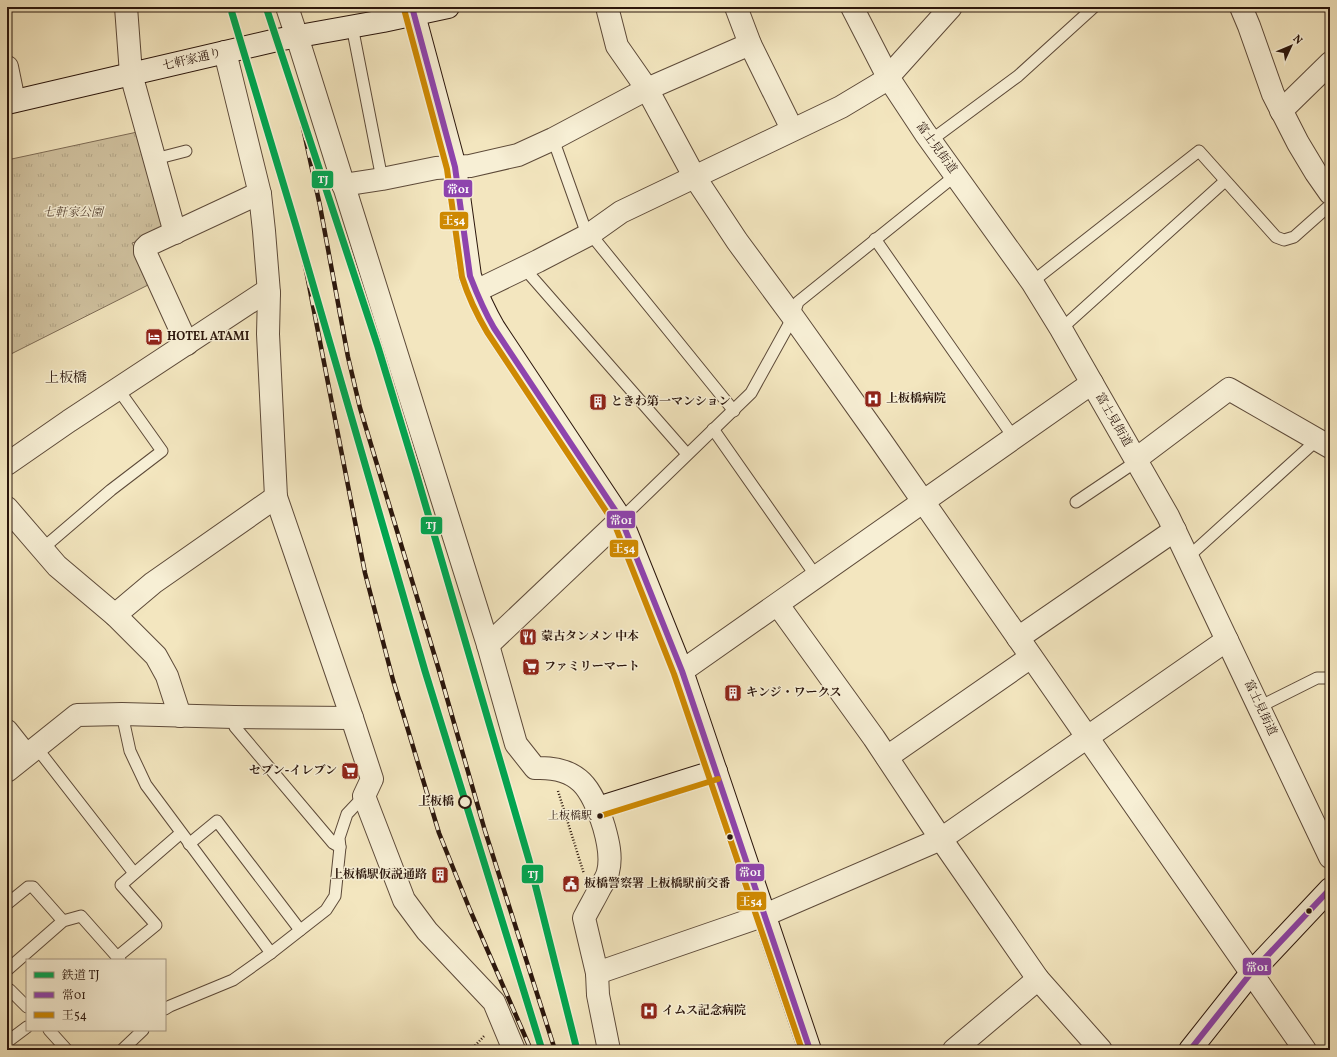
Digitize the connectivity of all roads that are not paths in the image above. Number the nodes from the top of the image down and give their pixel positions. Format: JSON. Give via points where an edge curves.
{"nodes":[{"id":1,"x":126,"y":7,"type":"edge"},
{"id":2,"x":287,"y":7,"type":"edge"},
{"id":3,"x":448,"y":7,"type":"edge"},
{"id":4,"x":607,"y":7,"type":"edge"},
{"id":5,"x":736,"y":7,"type":"edge"},
{"id":6,"x":852,"y":7,"type":"edge"},
{"id":7,"x":951,"y":7,"type":"edge"},
{"id":8,"x":1094,"y":7,"type":"edge"},
{"id":9,"x":1241,"y":7,"type":"edge"},
{"id":10,"x":413,"y":10,"type":"edge"},
{"id":11,"x":352,"y":26,"type":"junction"},
{"id":12,"x":297,"y":36,"type":"junction"},
{"id":13,"x":750,"y":44,"type":"junction"},
{"id":14,"x":225,"y":52,"type":"junction"},
{"id":15,"x":1330,"y":63,"type":"edge"},
{"id":16,"x":7,"y":67,"type":"edge"},
{"id":17,"x":131,"y":74,"type":"junction"},
{"id":18,"x":888,"y":77,"type":"junction"},
{"id":19,"x":647,"y":89,"type":"junction"},
{"id":20,"x":10,"y":102,"type":"edge"},
{"id":21,"x":1281,"y":111,"type":"junction"},
{"id":22,"x":792,"y":129,"type":"junction"},
{"id":23,"x":553,"y":138,"type":"junction"},
{"id":24,"x":930,"y":141,"type":"junction"},
{"id":25,"x":186,"y":151,"type":"dead end"},
{"id":26,"x":155,"y":159,"type":"junction"},
{"id":27,"x":455,"y":167,"type":"junction"},
{"id":28,"x":956,"y":175,"type":"junction"},
{"id":29,"x":694,"y":176,"type":"junction"},
{"id":30,"x":382,"y":179,"type":"junction"},
{"id":31,"x":1225,"y":181,"type":"junction"},
{"id":32,"x":343,"y":185,"type":"junction"},
{"id":33,"x":1330,"y":192,"type":"edge"},
{"id":34,"x":260,"y":194,"type":"junction"},
{"id":35,"x":1330,"y":205,"type":"edge"},
{"id":36,"x":175,"y":233,"type":"junction"},
{"id":37,"x":590,"y":234,"type":"junction"},
{"id":38,"x":876,"y":239,"type":"junction"},
{"id":39,"x":524,"y":268,"type":"junction"},
{"id":40,"x":1032,"y":282,"type":"junction"},
{"id":41,"x":476,"y":291,"type":"junction"},
{"id":42,"x":268,"y":293,"type":"junction"},
{"id":43,"x":794,"y":317,"type":"junction"},
{"id":44,"x":1061,"y":329,"type":"junction"},
{"id":45,"x":187,"y":344,"type":"junction"},
{"id":46,"x":1092,"y":384,"type":"junction"},
{"id":47,"x":118,"y":389,"type":"junction"},
{"id":48,"x":734,"y":411,"type":"junction"},
{"id":49,"x":713,"y":429,"type":"junction"},
{"id":50,"x":1014,"y":438,"type":"junction"},
{"id":51,"x":1323,"y":443,"type":"edge"},
{"id":52,"x":688,"y":454,"type":"junction"},
{"id":53,"x":1137,"y":460,"type":"junction"},
{"id":54,"x":7,"y":464,"type":"edge"},
{"id":55,"x":276,"y":498,"type":"junction"},
{"id":56,"x":922,"y":501,"type":"junction"},
{"id":57,"x":1076,"y":502,"type":"dead end"},
{"id":58,"x":7,"y":508,"type":"edge"},
{"id":59,"x":621,"y":519,"type":"junction"},
{"id":60,"x":1175,"y":530,"type":"junction"},
{"id":61,"x":42,"y":549,"type":"junction"},
{"id":62,"x":1188,"y":557,"type":"junction"},
{"id":63,"x":816,"y":576,"type":"junction"},
{"id":64,"x":778,"y":605,"type":"junction"},
{"id":65,"x":116,"y":615,"type":"junction"},
{"id":66,"x":1018,"y":638,"type":"junction"},
{"id":67,"x":1227,"y":640,"type":"junction"},
{"id":68,"x":488,"y":645,"type":"junction"},
{"id":69,"x":1031,"y":657,"type":"junction"},
{"id":70,"x":682,"y":671,"type":"junction"},
{"id":71,"x":1330,"y":678,"type":"edge"},
{"id":72,"x":1259,"y":707,"type":"junction"},
{"id":73,"x":122,"y":714,"type":"junction"},
{"id":74,"x":180,"y":716,"type":"junction"},
{"id":75,"x":234,"y":717,"type":"junction"},
{"id":76,"x":352,"y":718,"type":"junction"},
{"id":77,"x":7,"y":731,"type":"edge"},
{"id":78,"x":1086,"y":736,"type":"junction"},
{"id":79,"x":31,"y":751,"type":"junction"},
{"id":80,"x":887,"y":758,"type":"junction"},
{"id":81,"x":7,"y":771,"type":"edge"},
{"id":82,"x":716,"y":771,"type":"junction"},
{"id":83,"x":364,"y":796,"type":"junction"},
{"id":84,"x":598,"y":808,"type":"junction"},
{"id":85,"x":181,"y":833,"type":"junction"},
{"id":86,"x":941,"y":839,"type":"junction"},
{"id":87,"x":189,"y":844,"type":"junction"},
{"id":88,"x":340,"y":847,"type":"junction"},
{"id":89,"x":1330,"y":857,"type":"edge"},
{"id":90,"x":134,"y":873,"type":"junction"},
{"id":91,"x":1330,"y":889,"type":"edge"},
{"id":92,"x":7,"y":904,"type":"edge"},
{"id":93,"x":765,"y":915,"type":"junction"},
{"id":94,"x":64,"y":921,"type":"junction"},
{"id":95,"x":300,"y":930,"type":"junction"},
{"id":96,"x":271,"y":953,"type":"junction"},
{"id":97,"x":118,"y":959,"type":"edge"},
{"id":98,"x":7,"y":970,"type":"edge"},
{"id":99,"x":597,"y":972,"type":"junction"},
{"id":100,"x":1251,"y":973,"type":"junction"},
{"id":101,"x":1038,"y":979,"type":"junction"},
{"id":102,"x":7,"y":989,"type":"edge"},
{"id":103,"x":26,"y":1006,"type":"edge"},
{"id":104,"x":166,"y":1008,"type":"edge"},
{"id":105,"x":26,"y":1028,"type":"edge"},
{"id":106,"x":50,"y":1031,"type":"edge"},
{"id":107,"x":142,"y":1031,"type":"edge"},
{"id":108,"x":7,"y":1042,"type":"edge"},
{"id":109,"x":67,"y":1050,"type":"edge"},
{"id":110,"x":122,"y":1050,"type":"edge"},
{"id":111,"x":514,"y":1050,"type":"edge"},
{"id":112,"x":609,"y":1050,"type":"edge"},
{"id":113,"x":810,"y":1050,"type":"edge"},
{"id":114,"x":954,"y":1050,"type":"edge"},
{"id":115,"x":1101,"y":1050,"type":"edge"},
{"id":116,"x":1190,"y":1050,"type":"edge"},
{"id":117,"x":1305,"y":1050,"type":"edge"}],
"edges":[{"from":1,"to":17,"type":"street"},
{"from":2,"to":12,"type":"street"},
{"from":3,"to":10,"type":"street","name":"七軒家通り"},
{"from":4,"to":19,"type":"street","via":[[617,46]]},
{"from":5,"to":13,"type":"street"},
{"from":6,"to":18,"type":"street","name":"富士見街道"},
{"from":7,"to":18,"type":"street"},
{"from":8,"to":24,"type":"lane","via":[[1018,76]]},
{"from":9,"to":21,"type":"street","via":[[1272,94]]},
{"from":10,"to":11,"type":"street","name":"七軒家通り"},
{"from":10,"to":27,"type":"street"},
{"from":11,"to":12,"type":"street","name":"七軒家通り"},
{"from":11,"to":30,"type":"lane"},
{"from":12,"to":14,"type":"street","name":"七軒家通り"},
{"from":12,"to":32,"type":"street"},
{"from":13,"to":19,"type":"street"},
{"from":13,"to":22,"type":"street"},
{"from":14,"to":17,"type":"street","name":"七軒家通り"},
{"from":14,"to":34,"type":"street"},
{"from":15,"to":21,"type":"street"},
{"from":16,"to":20,"type":"street"},
{"from":17,"to":20,"type":"street","name":"七軒家通り"},
{"from":17,"to":26,"type":"street"},
{"from":18,"to":22,"type":"street","via":[[841,107]]},
{"from":18,"to":24,"type":"street","name":"富士見街道"},
{"from":19,"to":23,"type":"street"},
{"from":19,"to":29,"type":"street"},
{"from":21,"to":33,"type":"street","via":[[1312,167]]},
{"from":22,"to":29,"type":"street"},
{"from":23,"to":27,"type":"street","via":[[518,155]]},
{"from":23,"to":37,"type":"lane","via":[[584,226]]},
{"from":24,"to":28,"type":"street","name":"富士見街道"},
{"from":25,"to":26,"type":"lane"},
{"from":26,"to":36,"type":"street"},
{"from":27,"to":30,"type":"street","via":[[436,168]]},
{"from":27,"to":41,"type":"street","via":[[470,276]]},
{"from":28,"to":38,"type":"lane"},
{"from":28,"to":40,"type":"street","name":"富士見街道"},
{"from":29,"to":37,"type":"street","via":[[621,212]]},
{"from":29,"to":43,"type":"street","via":[[737,241]]},
{"from":30,"to":32,"type":"street"},
{"from":31,"to":35,"type":"lane","via":[[1276,237],[1284,240],[1294,237]]},
{"from":31,"to":40,"type":"lane","via":[[1199,151]]},
{"from":31,"to":44,"type":"lane"},
{"from":32,"to":68,"type":"street"},
{"from":34,"to":36,"type":"street"},
{"from":34,"to":42,"type":"street"},
{"from":36,"to":45,"type":"street","via":[[148,245],[145,252]]},
{"from":37,"to":39,"type":"street"},
{"from":37,"to":48,"type":"lane"},
{"from":38,"to":43,"type":"lane","via":[[798,302]]},
{"from":38,"to":50,"type":"lane"},
{"from":39,"to":41,"type":"street"},
{"from":39,"to":52,"type":"lane"},
{"from":40,"to":44,"type":"street","name":"富士見街道"},
{"from":41,"to":59,"type":"street","via":[[482,308],[494,328]]},
{"from":42,"to":45,"type":"street","via":[[262,294]]},
{"from":42,"to":55,"type":"street"},
{"from":43,"to":48,"type":"lane","via":[[751,393]]},
{"from":43,"to":56,"type":"street"},
{"from":44,"to":46,"type":"street","name":"富士見街道"},
{"from":45,"to":47,"type":"street"},
{"from":46,"to":50,"type":"street"},
{"from":46,"to":53,"type":"street","name":"富士見街道"},
{"from":47,"to":54,"type":"street"},
{"from":47,"to":61,"type":"lane","via":[[162,451],[110,490]]},
{"from":48,"to":49,"type":"lane"},
{"from":49,"to":52,"type":"lane"},
{"from":49,"to":63,"type":"lane"},
{"from":50,"to":56,"type":"street"},
{"from":51,"to":53,"type":"street","via":[[1229,389]]},
{"from":51,"to":62,"type":"lane"},
{"from":52,"to":59,"type":"lane"},
{"from":53,"to":57,"type":"lane"},
{"from":53,"to":60,"type":"street","name":"富士見街道"},
{"from":55,"to":65,"type":"street","via":[[153,582]]},
{"from":55,"to":76,"type":"street"},
{"from":56,"to":63,"type":"street"},
{"from":56,"to":66,"type":"street"},
{"from":58,"to":61,"type":"street"},
{"from":59,"to":68,"type":"street"},
{"from":59,"to":70,"type":"street"},
{"from":60,"to":62,"type":"street","name":"富士見街道"},
{"from":60,"to":66,"type":"street"},
{"from":61,"to":65,"type":"street","via":[[57,566]]},
{"from":62,"to":67,"type":"street","name":"富士見街道"},
{"from":63,"to":64,"type":"street"},
{"from":64,"to":70,"type":"street"},
{"from":64,"to":80,"type":"street"},
{"from":65,"to":74,"type":"street","via":[[156,656],[167,676]]},
{"from":66,"to":69,"type":"street"},
{"from":67,"to":72,"type":"street","name":"富士見街道"},
{"from":67,"to":78,"type":"street"},
{"from":68,"to":84,"type":"street","via":[[516,744],[535,768],[562,770],[578,778]]},
{"from":69,"to":78,"type":"street"},
{"from":69,"to":80,"type":"street"},
{"from":70,"to":82,"type":"street"},
{"from":71,"to":72,"type":"lane","via":[[1317,678]]},
{"from":72,"to":89,"type":"street","name":"富士見街道"},
{"from":73,"to":74,"type":"street"},
{"from":73,"to":79,"type":"street","via":[[77,715]]},
{"from":73,"to":85,"type":"lane","via":[[130,751],[146,785]]},
{"from":74,"to":75,"type":"street"},
{"from":75,"to":76,"type":"street"},
{"from":75,"to":88,"type":"lane","via":[[236,727],[333,843]]},
{"from":76,"to":83,"type":"street","via":[[372,779]]},
{"from":77,"to":79,"type":"street"},
{"from":78,"to":86,"type":"street"},
{"from":78,"to":100,"type":"street"},
{"from":79,"to":81,"type":"street"},
{"from":79,"to":90,"type":"lane"},
{"from":80,"to":86,"type":"street"},
{"from":82,"to":84,"type":"street"},
{"from":82,"to":93,"type":"street"},
{"from":83,"to":88,"type":"lane","via":[[348,814],[339,838]]},
{"from":83,"to":111,"type":"street","via":[[404,900],[427,931],[494,1002]]},
{"from":84,"to":99,"type":"street","via":[[610,859],[608,873],[584,918]]},
{"from":85,"to":87,"type":"lane"},
{"from":85,"to":90,"type":"lane"},
{"from":86,"to":93,"type":"street"},
{"from":86,"to":101,"type":"street"},
{"from":87,"to":95,"type":"lane","via":[[216,821]]},
{"from":87,"to":96,"type":"lane"},
{"from":88,"to":95,"type":"lane","via":[[334,896],[326,910]]},
{"from":90,"to":97,"type":"lane","via":[[121,885],[156,925]]},
{"from":91,"to":100,"type":"street"},
{"from":92,"to":94,"type":"lane","via":[[28,887],[33,887]]},
{"from":93,"to":99,"type":"street"},
{"from":93,"to":113,"type":"street"},
{"from":94,"to":97,"type":"lane","via":[[81,916]]},
{"from":94,"to":98,"type":"lane"},
{"from":95,"to":96,"type":"lane"},
{"from":96,"to":104,"type":"lane","via":[[233,980]]},
{"from":99,"to":112,"type":"street","via":[[598,995]]},
{"from":100,"to":116,"type":"street"},
{"from":100,"to":117,"type":"street"},
{"from":101,"to":114,"type":"street"},
{"from":101,"to":115,"type":"street"},
{"from":102,"to":103,"type":"lane"},
{"from":105,"to":108,"type":"lane"},
{"from":106,"to":109,"type":"lane"},
{"from":107,"to":110,"type":"lane"}]}
